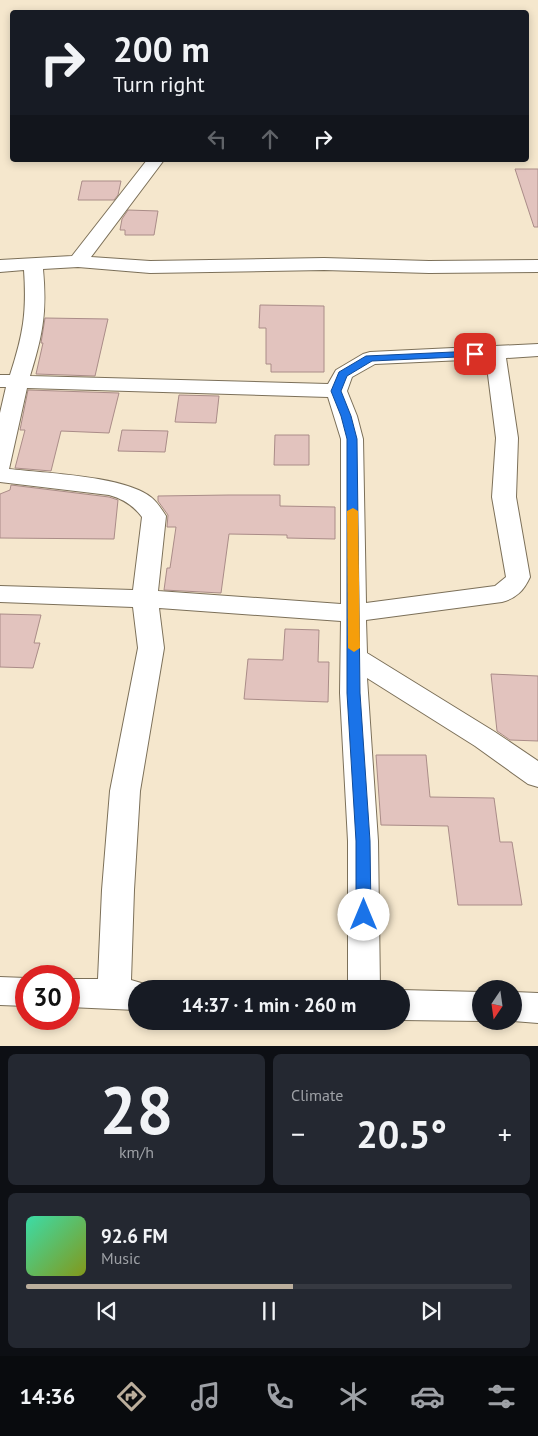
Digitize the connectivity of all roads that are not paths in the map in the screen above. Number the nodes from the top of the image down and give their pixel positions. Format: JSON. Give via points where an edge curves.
{"nodes":[{"id":1,"x":154,"y":162,"type":"edge"},
{"id":2,"x":78,"y":261,"type":"junction"},
{"id":3,"x":33,"y":264,"type":"junction"},
{"id":4,"x":0,"y":266,"type":"edge"},
{"id":5,"x":538,"y":266,"type":"edge"},
{"id":6,"x":538,"y":350,"type":"edge"},
{"id":7,"x":493,"y":353,"type":"junction"},
{"id":8,"x":9,"y":381,"type":"edge"},
{"id":9,"x":336,"y":391,"type":"junction"},
{"id":10,"x":0,"y":466,"type":"edge"},
{"id":11,"x":0,"y":476,"type":"edge"},
{"id":12,"x":0,"y":594,"type":"edge"},
{"id":13,"x":145,"y":599,"type":"junction"},
{"id":14,"x":353,"y":613,"type":"junction"},
{"id":15,"x":354,"y":657,"type":"junction"},
{"id":16,"x":538,"y":776,"type":"edge"},
{"id":17,"x":364,"y":980,"type":"edge"},
{"id":18,"x":0,"y":991,"type":"edge"},
{"id":19,"x":15,"y":992,"type":"edge"},
{"id":20,"x":80,"y":993,"type":"edge"},
{"id":21,"x":125,"y":995,"type":"edge"},
{"id":22,"x":410,"y":1005,"type":"edge"},
{"id":23,"x":472,"y":1006,"type":"edge"},
{"id":24,"x":522,"y":1007,"type":"edge"},
{"id":25,"x":538,"y":1008,"type":"edge"}],
"edges":[{"from":1,"to":2,"type":"street"},
{"from":2,"to":3,"type":"street"},
{"from":2,"to":5,"type":"street","via":[[194,267],[316,264]]},
{"from":3,"to":4,"type":"street"},
{"from":3,"to":8,"type":"street","via":[[36,300],[32,337]]},
{"from":6,"to":7,"type":"street"},
{"from":7,"to":9,"type":"street","via":[[370,358],[343,374]]},
{"from":7,"to":14,"type":"street","via":[[497,361],[507,438],[504,497],[518,577],[516,582],[502,594]]},
{"from":8,"to":9,"type":"street"},
{"from":8,"to":10,"type":"street"},
{"from":9,"to":14,"type":"street","via":[[352,439]]},
{"from":11,"to":13,"type":"street","via":[[112,488],[144,503],[154,516]]},
{"from":12,"to":13,"type":"street"},
{"from":13,"to":14,"type":"street"},
{"from":13,"to":21,"type":"street","via":[[151,648],[126,792],[118,890]]},
{"from":14,"to":15,"type":"street"},
{"from":15,"to":16,"type":"street"},
{"from":15,"to":17,"type":"street","via":[[363,841]]},
{"from":18,"to":19,"type":"street"},
{"from":20,"to":21,"type":"street"},
{"from":22,"to":23,"type":"street"},
{"from":24,"to":25,"type":"street"}]}
